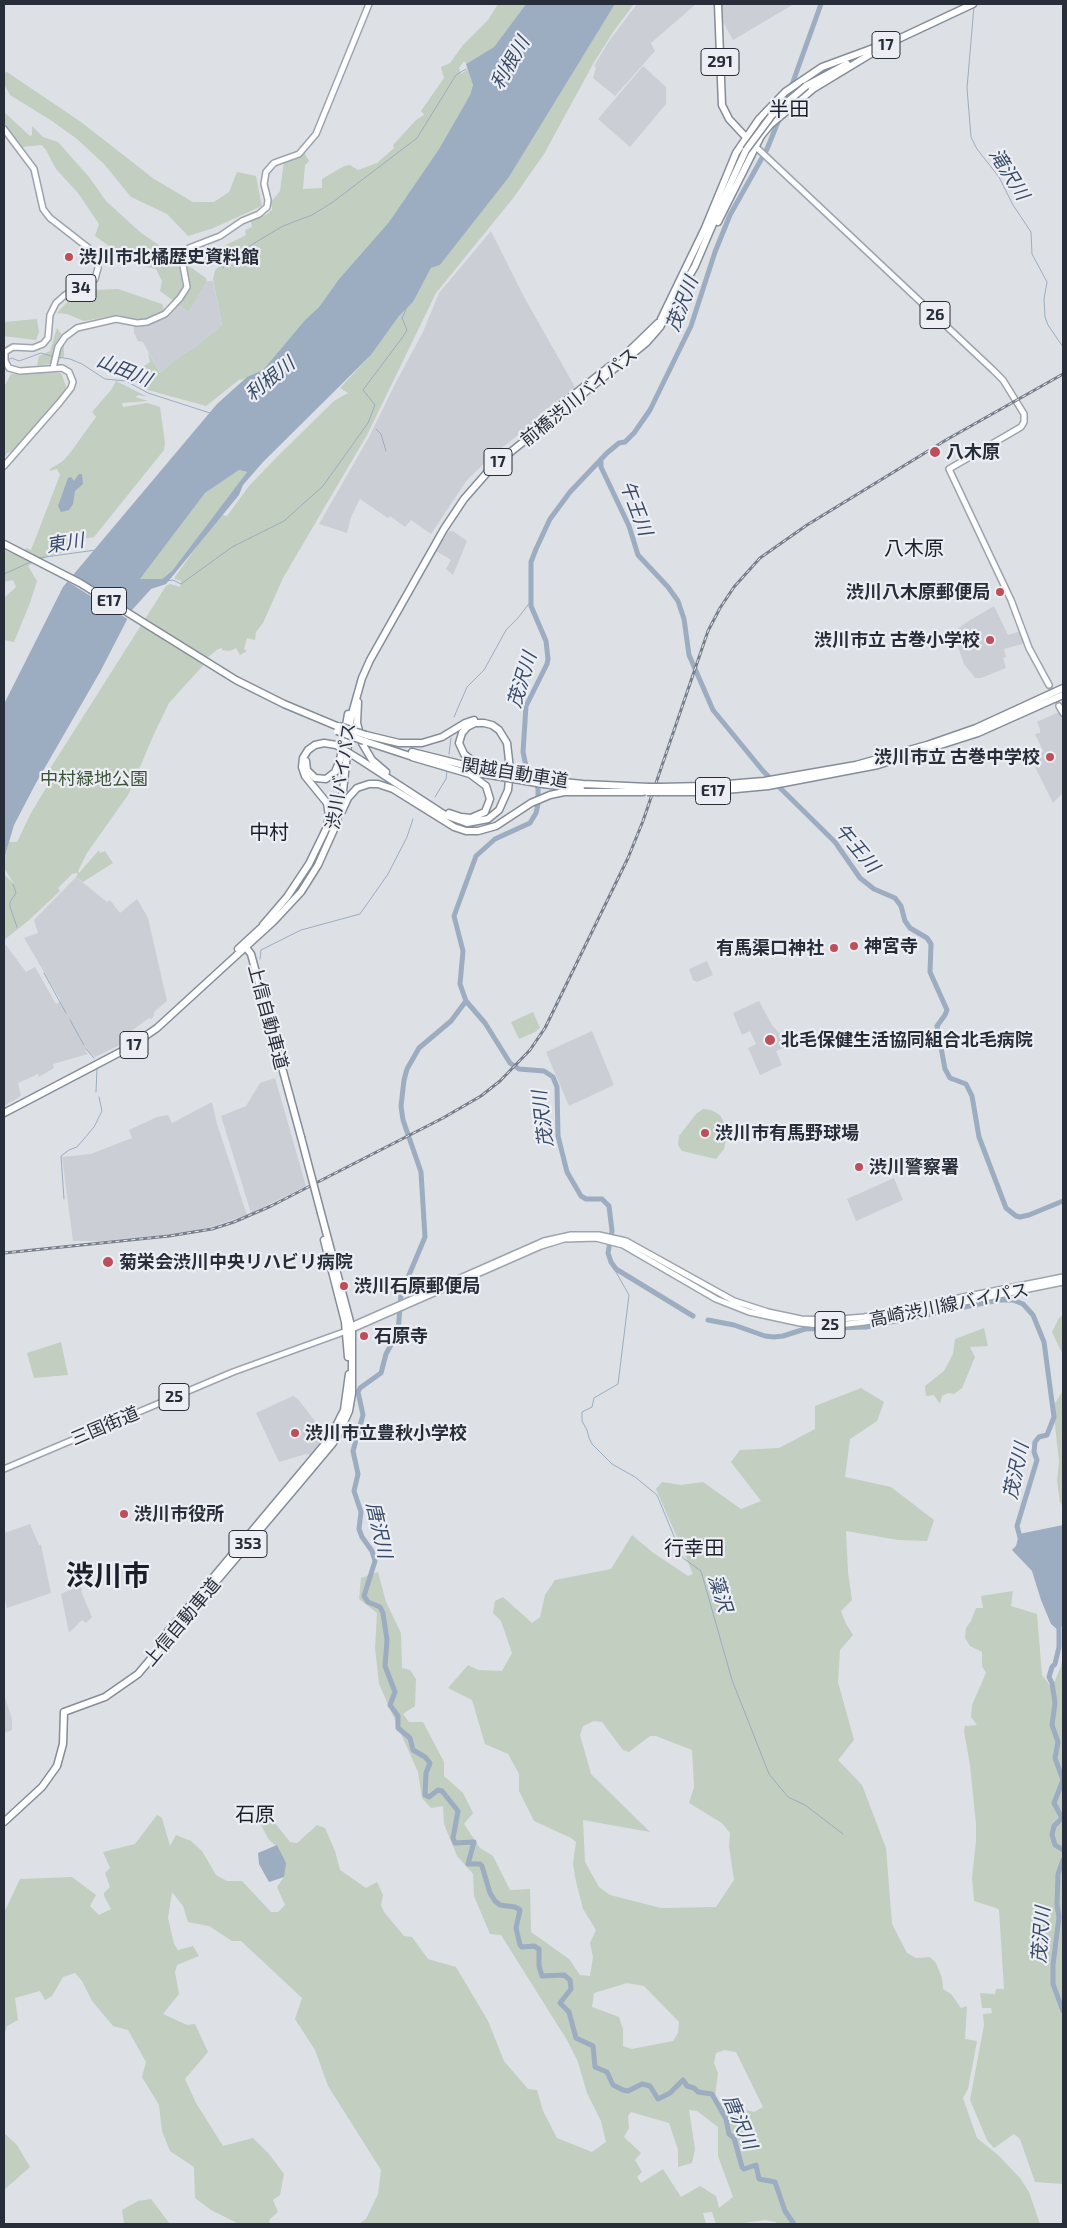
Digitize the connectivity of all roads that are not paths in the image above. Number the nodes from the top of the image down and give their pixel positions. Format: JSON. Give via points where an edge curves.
{"nodes":[{"id":1,"x":369,"y":4,"type":"edge"},
{"id":2,"x":718,"y":4,"type":"edge"},
{"id":3,"x":970,"y":5,"type":"edge"},
{"id":4,"x":898,"y":39,"type":"junction"},
{"id":5,"x":878,"y":49,"type":"junction"},
{"id":6,"x":4,"y":129,"type":"edge"},
{"id":7,"x":746,"y":136,"type":"junction"},
{"id":8,"x":758,"y":150,"type":"junction"},
{"id":9,"x":661,"y":323,"type":"junction"},
{"id":10,"x":5,"y":359,"type":"edge"},
{"id":11,"x":53,"y":368,"type":"junction"},
{"id":12,"x":4,"y":466,"type":"edge"},
{"id":13,"x":4,"y":544,"type":"edge"},
{"id":14,"x":4,"y":548,"type":"edge"},
{"id":15,"x":378,"y":642,"type":"junction"},
{"id":16,"x":210,"y":667,"type":"junction"},
{"id":17,"x":366,"y":669,"type":"junction"},
{"id":18,"x":1049,"y":686,"type":"tunnel mouth"},
{"id":19,"x":1063,"y":688,"type":"edge"},
{"id":20,"x":1063,"y":695,"type":"edge"},
{"id":21,"x":1059,"y":706,"type":"dead end"},
{"id":22,"x":348,"y":713,"type":"junction"},
{"id":23,"x":1063,"y":713,"type":"edge"},
{"id":24,"x":338,"y":728,"type":"junction"},
{"id":25,"x":365,"y":738,"type":"junction"},
{"id":26,"x":336,"y":747,"type":"junction"},
{"id":27,"x":412,"y":757,"type":"junction"},
{"id":28,"x":358,"y":760,"type":"junction"},
{"id":29,"x":502,"y":774,"type":"junction"},
{"id":30,"x":542,"y":781,"type":"junction"},
{"id":31,"x":785,"y":781,"type":"junction"},
{"id":32,"x":598,"y":789,"type":"junction"},
{"id":33,"x":409,"y":790,"type":"junction"},
{"id":34,"x":404,"y":796,"type":"junction"},
{"id":35,"x":430,"y":804,"type":"junction"},
{"id":36,"x":425,"y":810,"type":"junction"},
{"id":37,"x":329,"y":842,"type":"junction"},
{"id":38,"x":264,"y":925,"type":"junction"},
{"id":39,"x":245,"y":946,"type":"junction"},
{"id":40,"x":4,"y":1109,"type":"edge"},
{"id":41,"x":4,"y":1113,"type":"edge"},
{"id":42,"x":299,"y":1138,"type":"junction"},
{"id":43,"x":611,"y":1239,"type":"junction"},
{"id":44,"x":1063,"y":1278,"type":"edge"},
{"id":45,"x":1063,"y":1282,"type":"edge"},
{"id":46,"x":350,"y":1328,"type":"junction"},
{"id":47,"x":4,"y":1468,"type":"edge"},
{"id":48,"x":4,"y":1822,"type":"edge"}],
"edges":[{"from":1,"to":11,"type":"main road","via":[[316,134],[299,154],[268,168],[264,181],[268,204],[264,210],[242,220],[220,236],[189,248],[182,260],[187,287],[167,312],[147,322],[116,319],[77,328],[65,337],[58,348]]},
{"from":2,"to":7,"type":"highway","number":"291","via":[[722,105],[729,120]]},
{"from":3,"to":4,"type":"highway","name":"前橋渋川バイパス","number":"17"},
{"from":4,"to":5,"type":"highway","name":"前橋渋川バイパス","number":"17"},
{"from":4,"to":7,"type":"highway","number":"17","via":[[839,60],[811,74],[772,103]]},
{"from":5,"to":8,"type":"highway","number":"17","via":[[805,95],[770,125]]},
{"from":5,"to":9,"type":"highway","name":"前橋渋川バイパス","number":"17","bridge":true,"via":[[806,86],[772,116],[746,150]]},
{"from":6,"to":10,"type":"main road","number":"34","via":[[34,169],[46,214],[95,254],[98,262],[97,274],[90,284],[65,295],[56,303],[50,315],[48,338],[43,344],[34,348],[13,347],[8,349]]},
{"from":7,"to":8,"type":"highway","number":"291"},
{"from":7,"to":9,"type":"highway","number":"17"},
{"from":8,"to":9,"type":"highway","number":"17","via":[[725,206],[693,280]]},
{"from":8,"to":18,"type":"main road","number":"26","via":[[993,370],[1024,414],[1021,427],[949,469]]},
{"from":9,"to":15,"type":"highway","name":"前橋渋川バイパス","number":"17","via":[[646,342],[506,454],[478,482],[464,498]]},
{"from":9,"to":15,"type":"highway","name":"前橋渋川バイパス","number":"17","via":[[504,451],[476,478],[432,542]]},
{"from":10,"to":11,"type":"main road","number":"34","via":[[13,370]]},
{"from":11,"to":12,"type":"main road","via":[[69,372],[73,382],[71,388]]},
{"from":13,"to":16,"type":"highway","name":"関越自動車道","number":"E17","via":[[80,583]]},
{"from":14,"to":16,"type":"highway","name":"関越自動車道","number":"E17","via":[[78,587]]},
{"from":15,"to":17,"type":"highway","name":"渋川バイパス","number":"17"},
{"from":15,"to":22,"type":"highway","name":"渋川バイパス","number":"17","via":[[360,674]]},
{"from":16,"to":24,"type":"highway","name":"関越自動車道","number":"E17"},
{"from":16,"to":24,"type":"highway","name":"関越自動車道","number":"E17","via":[[265,700]]},
{"from":17,"to":33,"type":"highway","via":[[357,716],[362,743],[377,765]]},
{"from":17,"to":37,"type":"highway","name":"渋川バイパス","number":"17","via":[[351,716],[341,802]]},
{"from":19,"to":31,"type":"highway","name":"関越自動車道","number":"E17","via":[[999,718],[927,745]]},
{"from":20,"to":31,"type":"highway","name":"関越自動車道","number":"E17","via":[[1002,723],[929,750],[857,770]]},
{"from":21,"to":23,"type":"main road"},
{"from":22,"to":26,"type":"highway","via":[[335,772],[322,779],[309,774],[306,765],[311,752],[324,746]]},
{"from":22,"to":38,"type":"highway","name":"渋川バイパス","number":"17","via":[[338,797],[325,843],[297,891]]},
{"from":24,"to":25,"type":"highway","name":"関越自動車道","number":"E17","bridge":true},
{"from":25,"to":27,"type":"highway","name":"関越自動車道","number":"E17"},
{"from":25,"to":29,"type":"highway","name":"関越自動車道","number":"E17","via":[[435,759]]},
{"from":25,"to":36,"type":"highway","via":[[422,743],[442,737],[464,723],[481,719],[503,729],[510,743],[513,770],[510,796],[499,816],[486,824],[466,827]]},
{"from":26,"to":28,"type":"highway"},
{"from":26,"to":38,"type":"highway","via":[[324,743],[315,745],[303,758],[305,776],[328,807],[327,827],[310,864]]},
{"from":27,"to":29,"type":"highway","name":"関越自動車道","number":"E17"},
{"from":27,"to":35,"type":"highway","via":[[475,776],[490,795],[488,808],[471,818],[454,815]]},
{"from":28,"to":33,"type":"highway"},
{"from":28,"to":34,"type":"highway"},
{"from":29,"to":30,"type":"highway","name":"関越自動車道","number":"E17","bridge":true},
{"from":29,"to":35,"type":"highway","via":[[479,766],[464,754],[460,738],[471,725],[492,725],[507,743],[509,785],[502,806],[492,817],[472,824],[456,821]]},
{"from":30,"to":32,"type":"highway","name":"関越自動車道","number":"E17"},
{"from":30,"to":32,"type":"highway","name":"関越自動車道","number":"E17"},
{"from":31,"to":32,"type":"highway","name":"関越自動車道","number":"E17","bridge":true,"via":[[659,790]]},
{"from":32,"to":36,"type":"highway","via":[[550,795],[496,826],[478,831],[454,827]]},
{"from":33,"to":35,"type":"highway"},
{"from":34,"to":36,"type":"highway"},
{"from":34,"to":37,"type":"highway","via":[[378,784],[356,788],[348,798]]},
{"from":37,"to":39,"type":"highway","name":"渋川バイパス","number":"17","via":[[301,892],[284,912]]},
{"from":38,"to":39,"type":"highway","name":"渋川バイパス","number":"17"},
{"from":39,"to":40,"type":"highway","name":"渋川バイパス","number":"17","via":[[132,1041]]},
{"from":39,"to":41,"type":"highway","name":"渋川バイパス","number":"17","via":[[166,1021],[136,1043]]},
{"from":39,"to":42,"type":"highway","name":"上信自動車道"},
{"from":39,"to":42,"type":"highway","name":"上信自動車道","via":[[251,954],[266,999]]},
{"from":42,"to":46,"type":"highway","name":"上信自動車道","bridge":true},
{"from":43,"to":44,"type":"main road","name":"高崎渋川線バイパス","number":"25","via":[[638,1247],[734,1301],[800,1319],[864,1317]]},
{"from":43,"to":45,"type":"main road","name":"高崎渋川線バイパス","number":"25","via":[[724,1302],[757,1314],[829,1326],[865,1322]]},
{"from":43,"to":46,"type":"main road","name":"高崎渋川線バイパス","number":"25","via":[[571,1235],[544,1243]]},
{"from":46,"to":47,"type":"main road","name":"三国街道","number":"25","via":[[232,1372]]},
{"from":46,"to":48,"type":"highway","name":"上信自動車道","number":"353","via":[[351,1402],[333,1442],[138,1674],[105,1697],[64,1712],[63,1744],[57,1766],[42,1787]]}]}
